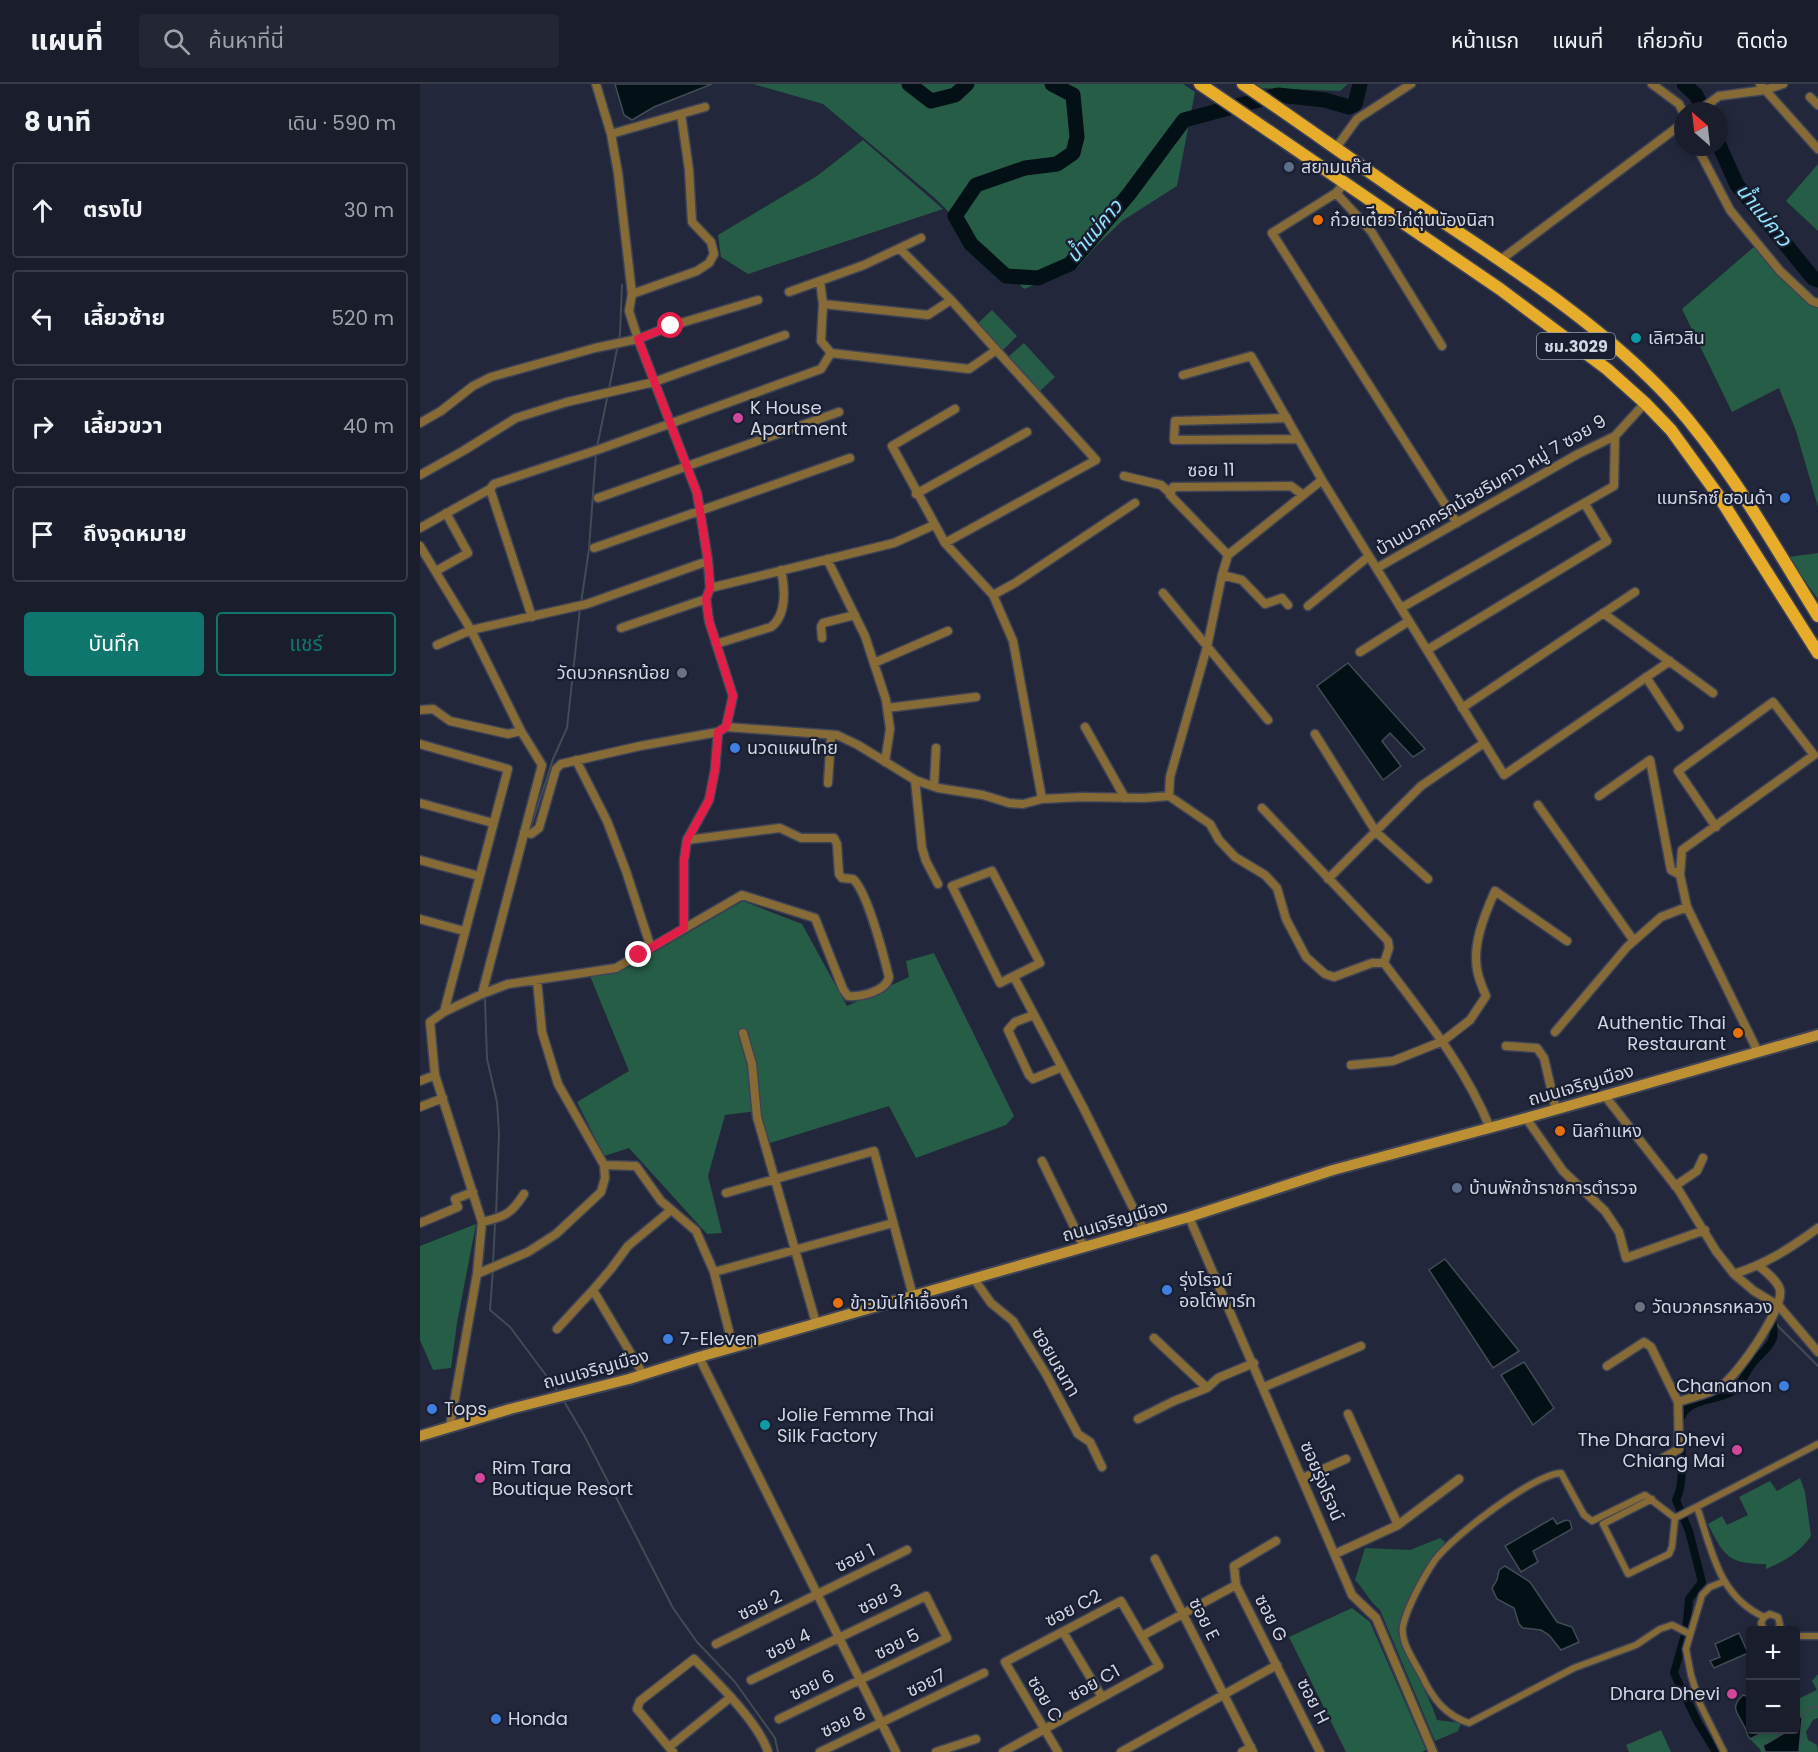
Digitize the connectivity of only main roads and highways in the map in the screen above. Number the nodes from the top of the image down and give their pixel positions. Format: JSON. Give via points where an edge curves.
{"nodes":[{"id":1,"x":1200,"y":84,"type":"edge"},
{"id":2,"x":1243,"y":84,"type":"edge"},
{"id":3,"x":1818,"y":616,"type":"edge"},
{"id":4,"x":1818,"y":653,"type":"edge"},
{"id":5,"x":1818,"y":1035,"type":"edge"},
{"id":6,"x":420,"y":1436,"type":"edge"}],
"edges":[{"from":1,"to":4,"type":"main road","number":"ชม.3029","via":[[1340,189],[1500,289],[1646,403],[1671,430],[1718,495]]},
{"from":2,"to":3,"type":"main road","number":"ชม.3029","via":[[1499,261],[1628,357],[1708,446]]},
{"from":5,"to":6,"type":"main road","name":"ถนนเจริญเมือง","via":[[1333,1170],[1189,1217]]}]}
